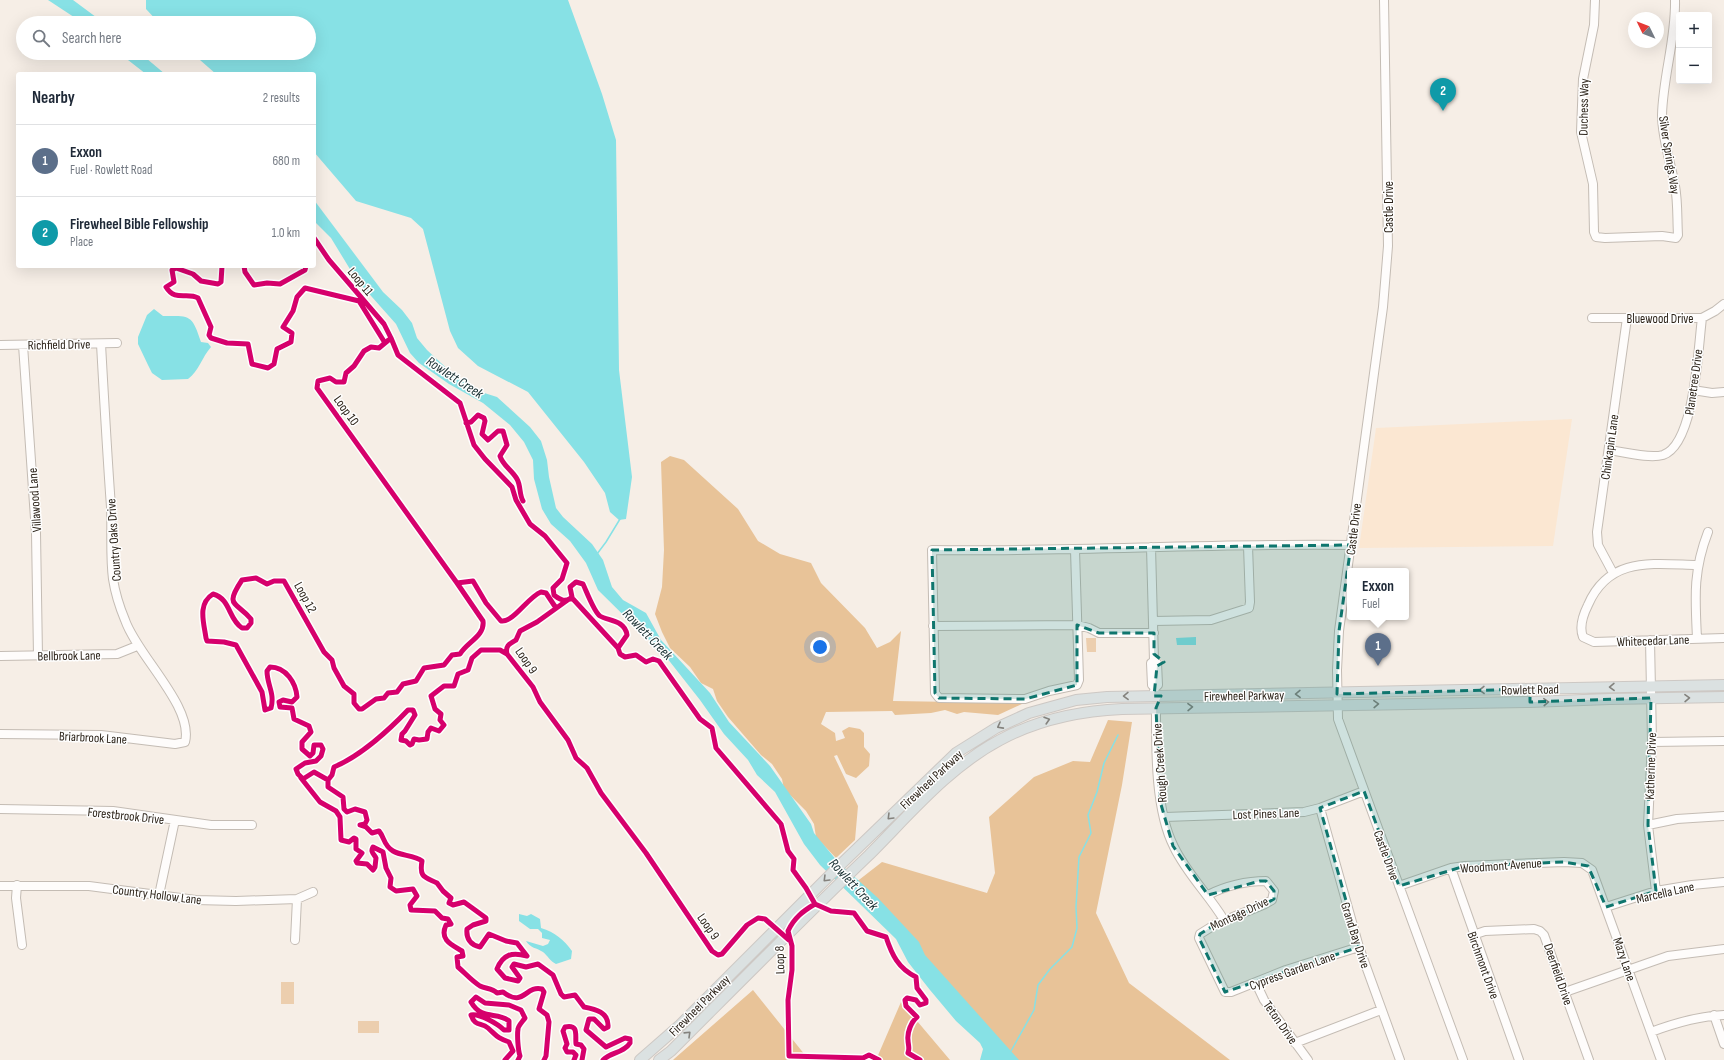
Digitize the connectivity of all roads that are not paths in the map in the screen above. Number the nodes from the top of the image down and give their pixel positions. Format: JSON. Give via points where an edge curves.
{"nodes":[{"id":1,"x":1384,"y":0,"type":"edge"},
{"id":2,"x":1595,"y":0,"type":"edge"},
{"id":3,"x":1675,"y":0,"type":"edge"},
{"id":4,"x":1676,"y":238,"type":"joint"},
{"id":5,"x":1724,"y":304,"type":"edge"},
{"id":6,"x":1592,"y":318,"type":"dead end"},
{"id":7,"x":1627,"y":318,"type":"junction"},
{"id":8,"x":1702,"y":318,"type":"junction"},
{"id":9,"x":117,"y":342,"type":"dead end"},
{"id":10,"x":101,"y":344,"type":"junction"},
{"id":11,"x":0,"y":345,"type":"edge"},
{"id":12,"x":23,"y":345,"type":"junction"},
{"id":13,"x":1694,"y":390,"type":"junction"},
{"id":14,"x":1724,"y":392,"type":"edge"},
{"id":15,"x":1609,"y":450,"type":"junction"},
{"id":16,"x":1708,"y":532,"type":"dead end"},
{"id":17,"x":1351,"y":545,"type":"junction"},
{"id":18,"x":1248,"y":546,"type":"junction"},
{"id":19,"x":1151,"y":548,"type":"junction"},
{"id":20,"x":1075,"y":550,"type":"junction"},
{"id":21,"x":1697,"y":565,"type":"junction"},
{"id":22,"x":1348,"y":568,"type":"edge"},
{"id":23,"x":1613,"y":573,"type":"junction"},
{"id":24,"x":1347,"y":574,"type":"edge"},
{"id":25,"x":1153,"y":621,"type":"junction"},
{"id":26,"x":1077,"y":625,"type":"junction"},
{"id":27,"x":934,"y":626,"type":"junction"},
{"id":28,"x":1154,"y":633,"type":"junction"},
{"id":29,"x":1697,"y":638,"type":"junction"},
{"id":30,"x":1724,"y":638,"type":"edge"},
{"id":31,"x":1650,"y":640,"type":"junction"},
{"id":32,"x":138,"y":646,"type":"junction"},
{"id":33,"x":0,"y":656,"type":"edge"},
{"id":34,"x":38,"y":656,"type":"junction"},
{"id":35,"x":1724,"y":685,"type":"edge"},
{"id":36,"x":1651,"y":686,"type":"junction"},
{"id":37,"x":1530,"y":689,"type":"junction"},
{"id":38,"x":1154,"y":692,"type":"junction"},
{"id":39,"x":1336,"y":694,"type":"junction"},
{"id":40,"x":1204,"y":695,"type":"junction"},
{"id":41,"x":1724,"y":697,"type":"edge"},
{"id":42,"x":1651,"y":698,"type":"junction"},
{"id":43,"x":1530,"y":702,"type":"junction"},
{"id":44,"x":1337,"y":704,"type":"junction"},
{"id":45,"x":1156,"y":708,"type":"junction"},
{"id":46,"x":0,"y":734,"type":"edge"},
{"id":47,"x":1724,"y":741,"type":"edge"},
{"id":48,"x":185,"y":742,"type":"joint"},
{"id":49,"x":1652,"y":742,"type":"junction"},
{"id":50,"x":1364,"y":791,"type":"junction"},
{"id":51,"x":1320,"y":808,"type":"junction"},
{"id":52,"x":0,"y":809,"type":"edge"},
{"id":53,"x":1724,"y":816,"type":"edge"},
{"id":54,"x":1165,"y":817,"type":"junction"},
{"id":55,"x":175,"y":820,"type":"junction"},
{"id":56,"x":252,"y":825,"type":"dead end"},
{"id":57,"x":1648,"y":825,"type":"junction"},
{"id":58,"x":1582,"y":863,"type":"joint"},
{"id":59,"x":1451,"y":868,"type":"junction"},
{"id":60,"x":1724,"y":882,"type":"edge"},
{"id":61,"x":17,"y":885,"type":"junction"},
{"id":62,"x":0,"y":886,"type":"edge"},
{"id":63,"x":1399,"y":886,"type":"junction"},
{"id":64,"x":1656,"y":891,"type":"junction"},
{"id":65,"x":313,"y":892,"type":"dead end"},
{"id":66,"x":159,"y":895,"type":"junction"},
{"id":67,"x":1208,"y":895,"type":"junction"},
{"id":68,"x":296,"y":899,"type":"junction"},
{"id":69,"x":1606,"y":907,"type":"junction"},
{"id":70,"x":1224,"y":920,"type":"junction"},
{"id":71,"x":1473,"y":935,"type":"junction"},
{"id":72,"x":295,"y":940,"type":"dead end"},
{"id":73,"x":22,"y":945,"type":"dead end"},
{"id":74,"x":1359,"y":946,"type":"junction"},
{"id":75,"x":1724,"y":949,"type":"edge"},
{"id":76,"x":1628,"y":970,"type":"junction"},
{"id":77,"x":1256,"y":983,"type":"junction"},
{"id":78,"x":1225,"y":992,"type":"joint"},
{"id":79,"x":1565,"y":992,"type":"junction"},
{"id":80,"x":1381,"y":1010,"type":"junction"},
{"id":81,"x":1714,"y":1015,"type":"junction"},
{"id":82,"x":1724,"y":1015,"type":"edge"},
{"id":83,"x":1651,"y":1032,"type":"junction"},
{"id":84,"x":1295,"y":1043,"type":"junction"},
{"id":85,"x":1724,"y":1044,"type":"edge"},
{"id":86,"x":643,"y":1058,"type":"edge"},
{"id":87,"x":659,"y":1060,"type":"edge"},
{"id":88,"x":1308,"y":1060,"type":"edge"},
{"id":89,"x":1400,"y":1060,"type":"edge"},
{"id":90,"x":1463,"y":1060,"type":"edge"},
{"id":91,"x":1519,"y":1060,"type":"edge"},
{"id":92,"x":1589,"y":1060,"type":"edge"},
{"id":93,"x":1660,"y":1060,"type":"edge"}],
"edges":[{"from":1,"to":17,"type":"street","name":"Castle Drive","via":[[1388,246]]},
{"from":2,"to":4,"type":"street","name":"Duchess Way","via":[[1594,25],[1583,79],[1581,132],[1593,184],[1596,237]]},
{"from":3,"to":4,"type":"street","name":"Silver Springs Way","via":[[1672,52],[1664,88],[1662,116],[1676,188]]},
{"from":5,"to":8,"type":"street","name":"Bluewood Drive"},
{"from":6,"to":7,"type":"street","name":"Bluewood Drive"},
{"from":7,"to":8,"type":"street","name":"Bluewood Drive"},
{"from":7,"to":15,"type":"street","name":"Chinkapin Lane"},
{"from":8,"to":13,"type":"street","name":"Planetree Drive"},
{"from":9,"to":10,"type":"street","name":"Richfield Drive"},
{"from":10,"to":12,"type":"street","name":"Richfield Drive"},
{"from":10,"to":32,"type":"street","name":"Country Oaks Drive","via":[[113,580],[125,621]]},
{"from":11,"to":12,"type":"street","name":"Richfield Drive"},
{"from":12,"to":34,"type":"street","name":"Villawood Lane","via":[[36,533]]},
{"from":13,"to":14,"type":"street"},
{"from":13,"to":15,"type":"street","name":"Planetree Drive","via":[[1684,431],[1667,453],[1654,457]]},
{"from":15,"to":23,"type":"street","name":"Chinkapin Lane","via":[[1597,538],[1601,552]]},
{"from":16,"to":21,"type":"street"},
{"from":17,"to":18,"type":"street"},
{"from":17,"to":22,"type":"street","name":"Castle Drive"},
{"from":18,"to":19,"type":"street"},
{"from":18,"to":25,"type":"street","via":[[1249,608],[1211,620]]},
{"from":19,"to":20,"type":"street"},
{"from":19,"to":25,"type":"street"},
{"from":20,"to":26,"type":"street"},
{"from":20,"to":27,"type":"street","via":[[932,550]]},
{"from":21,"to":23,"type":"street","via":[[1642,564],[1625,567]]},
{"from":21,"to":29,"type":"street"},
{"from":23,"to":31,"type":"street","name":"Whitecedar Lane","via":[[1590,599],[1582,623],[1583,637],[1594,642]]},
{"from":24,"to":39,"type":"street","name":"Castle Drive","via":[[1339,631]]},
{"from":25,"to":28,"type":"street"},
{"from":26,"to":27,"type":"street"},
{"from":26,"to":27,"type":"street","via":[[1077,685],[1025,699],[939,698],[935,692]]},
{"from":26,"to":28,"type":"street","via":[[1099,634]]},
{"from":28,"to":38,"type":"street","via":[[1155,660],[1151,663]]},
{"from":29,"to":30,"type":"street","name":"Whitecedar Lane"},
{"from":29,"to":31,"type":"street","name":"Whitecedar Lane"},
{"from":31,"to":36,"type":"street","name":"Katherine Drive"},
{"from":32,"to":34,"type":"street","name":"Bellbrook Lane","via":[[117,654]]},
{"from":32,"to":48,"type":"street","name":"Country Oaks Drive","via":[[180,709],[186,728]]},
{"from":33,"to":34,"type":"street","name":"Bellbrook Lane"},
{"from":35,"to":36,"type":"main road","name":"Rowlett Road"},
{"from":36,"to":37,"type":"main road","name":"Rowlett Road","one_way":true},
{"from":36,"to":42,"type":"street","name":"Katherine Drive"},
{"from":37,"to":39,"type":"main road","name":"Rowlett Road","one_way":true},
{"from":37,"to":43,"type":"main road"},
{"from":38,"to":40,"type":"main road","name":"Firewheel Parkway"},
{"from":38,"to":86,"type":"main road","name":"Firewheel Parkway","one_way":true,"via":[[1076,700],[1047,707],[1005,723],[956,753],[680,1025]]},
{"from":39,"to":40,"type":"main road","name":"Firewheel Parkway","one_way":true},
{"from":39,"to":44,"type":"street","name":"Castle Drive"},
{"from":40,"to":45,"type":"main road","via":[[1162,701]]},
{"from":42,"to":41,"type":"main road","name":"Rowlett Road","one_way":true},
{"from":43,"to":42,"type":"main road","name":"Rowlett Road","one_way":true},
{"from":42,"to":49,"type":"street","name":"Katherine Drive"},
{"from":44,"to":43,"type":"main road","name":"Rowlett Road","one_way":true},
{"from":45,"to":44,"type":"main road","name":"Firewheel Parkway","one_way":true},
{"from":44,"to":50,"type":"street","name":"Castle Drive","via":[[1338,719]]},
{"from":45,"to":54,"type":"street","name":"Rough Creek Drive","via":[[1160,801]]},
{"from":87,"to":45,"type":"main road","name":"Firewheel Parkway","one_way":true,"via":[[959,767],[985,748],[1013,733],[1070,714]]},
{"from":46,"to":48,"type":"street","name":"Briarbrook Lane","via":[[101,735],[175,744]]},
{"from":47,"to":49,"type":"street"},
{"from":49,"to":57,"type":"street","name":"Katherine Drive"},
{"from":50,"to":51,"type":"street","name":"Lost Pines Lane"},
{"from":50,"to":63,"type":"street","name":"Castle Drive"},
{"from":51,"to":54,"type":"street","name":"Lost Pines Lane","via":[[1289,814]]},
{"from":51,"to":74,"type":"street","name":"Grand Bay Drive"},
{"from":52,"to":55,"type":"street","name":"Forestbrook Drive","via":[[113,811]]},
{"from":53,"to":57,"type":"street","via":[[1677,819]]},
{"from":54,"to":67,"type":"street","name":"Rough Creek Drive","via":[[1173,846]]},
{"from":55,"to":56,"type":"street","name":"Forestbrook Drive","via":[[211,825]]},
{"from":55,"to":66,"type":"street"},
{"from":57,"to":64,"type":"street","name":"Katherine Drive"},
{"from":58,"to":59,"type":"street","name":"Woodmont Avenue","via":[[1503,863]]},
{"from":58,"to":69,"type":"street","name":"Mazy Lane","via":[[1592,870]]},
{"from":59,"to":63,"type":"street","name":"Woodmont Avenue"},
{"from":59,"to":71,"type":"street","name":"Birchmont Drive"},
{"from":60,"to":64,"type":"street","name":"Marcella Lane"},
{"from":61,"to":62,"type":"street","name":"Country Hollow Lane"},
{"from":61,"to":66,"type":"street","name":"Country Hollow Lane","via":[[89,886]]},
{"from":61,"to":73,"type":"street","via":[[16,898]]},
{"from":63,"to":90,"type":"street","name":"Castle Drive"},
{"from":64,"to":69,"type":"street","name":"Marcella Lane"},
{"from":65,"to":68,"type":"street","name":"Country Hollow Lane"},
{"from":66,"to":68,"type":"street","name":"Country Hollow Lane","via":[[230,901]]},
{"from":67,"to":70,"type":"street","name":"Rough Creek Drive"},
{"from":67,"to":70,"type":"street","name":"Montage Drive","via":[[1229,887],[1260,881],[1266,881],[1274,891],[1272,900]]},
{"from":68,"to":72,"type":"street"},
{"from":69,"to":76,"type":"street","name":"Mazy Lane"},
{"from":70,"to":78,"type":"street","name":"Montage Drive","via":[[1203,930],[1198,938]]},
{"from":71,"to":79,"type":"street","name":"Deerfield Drive","via":[[1500,930],[1540,931],[1549,944]]},
{"from":71,"to":91,"type":"street","name":"Birchmont Drive"},
{"from":74,"to":77,"type":"street","name":"Cypress Garden Lane","via":[[1286,970]]},
{"from":74,"to":80,"type":"street","name":"Grand Bay Drive"},
{"from":75,"to":76,"type":"street","via":[[1668,956]]},
{"from":76,"to":79,"type":"street"},
{"from":76,"to":83,"type":"street","name":"Mazy Lane"},
{"from":77,"to":78,"type":"street","name":"Cypress Garden Lane"},
{"from":77,"to":84,"type":"street","name":"Teton Drive","via":[[1264,1000]]},
{"from":79,"to":92,"type":"street","name":"Deerfield Drive"},
{"from":80,"to":84,"type":"street"},
{"from":80,"to":89,"type":"street","name":"Grand Bay Drive"},
{"from":81,"to":82,"type":"street"},
{"from":81,"to":83,"type":"street","via":[[1672,1024]]},
{"from":81,"to":85,"type":"street"},
{"from":83,"to":93,"type":"street","name":"Mazy Lane"},
{"from":84,"to":88,"type":"street","name":"Teton Drive"}]}
